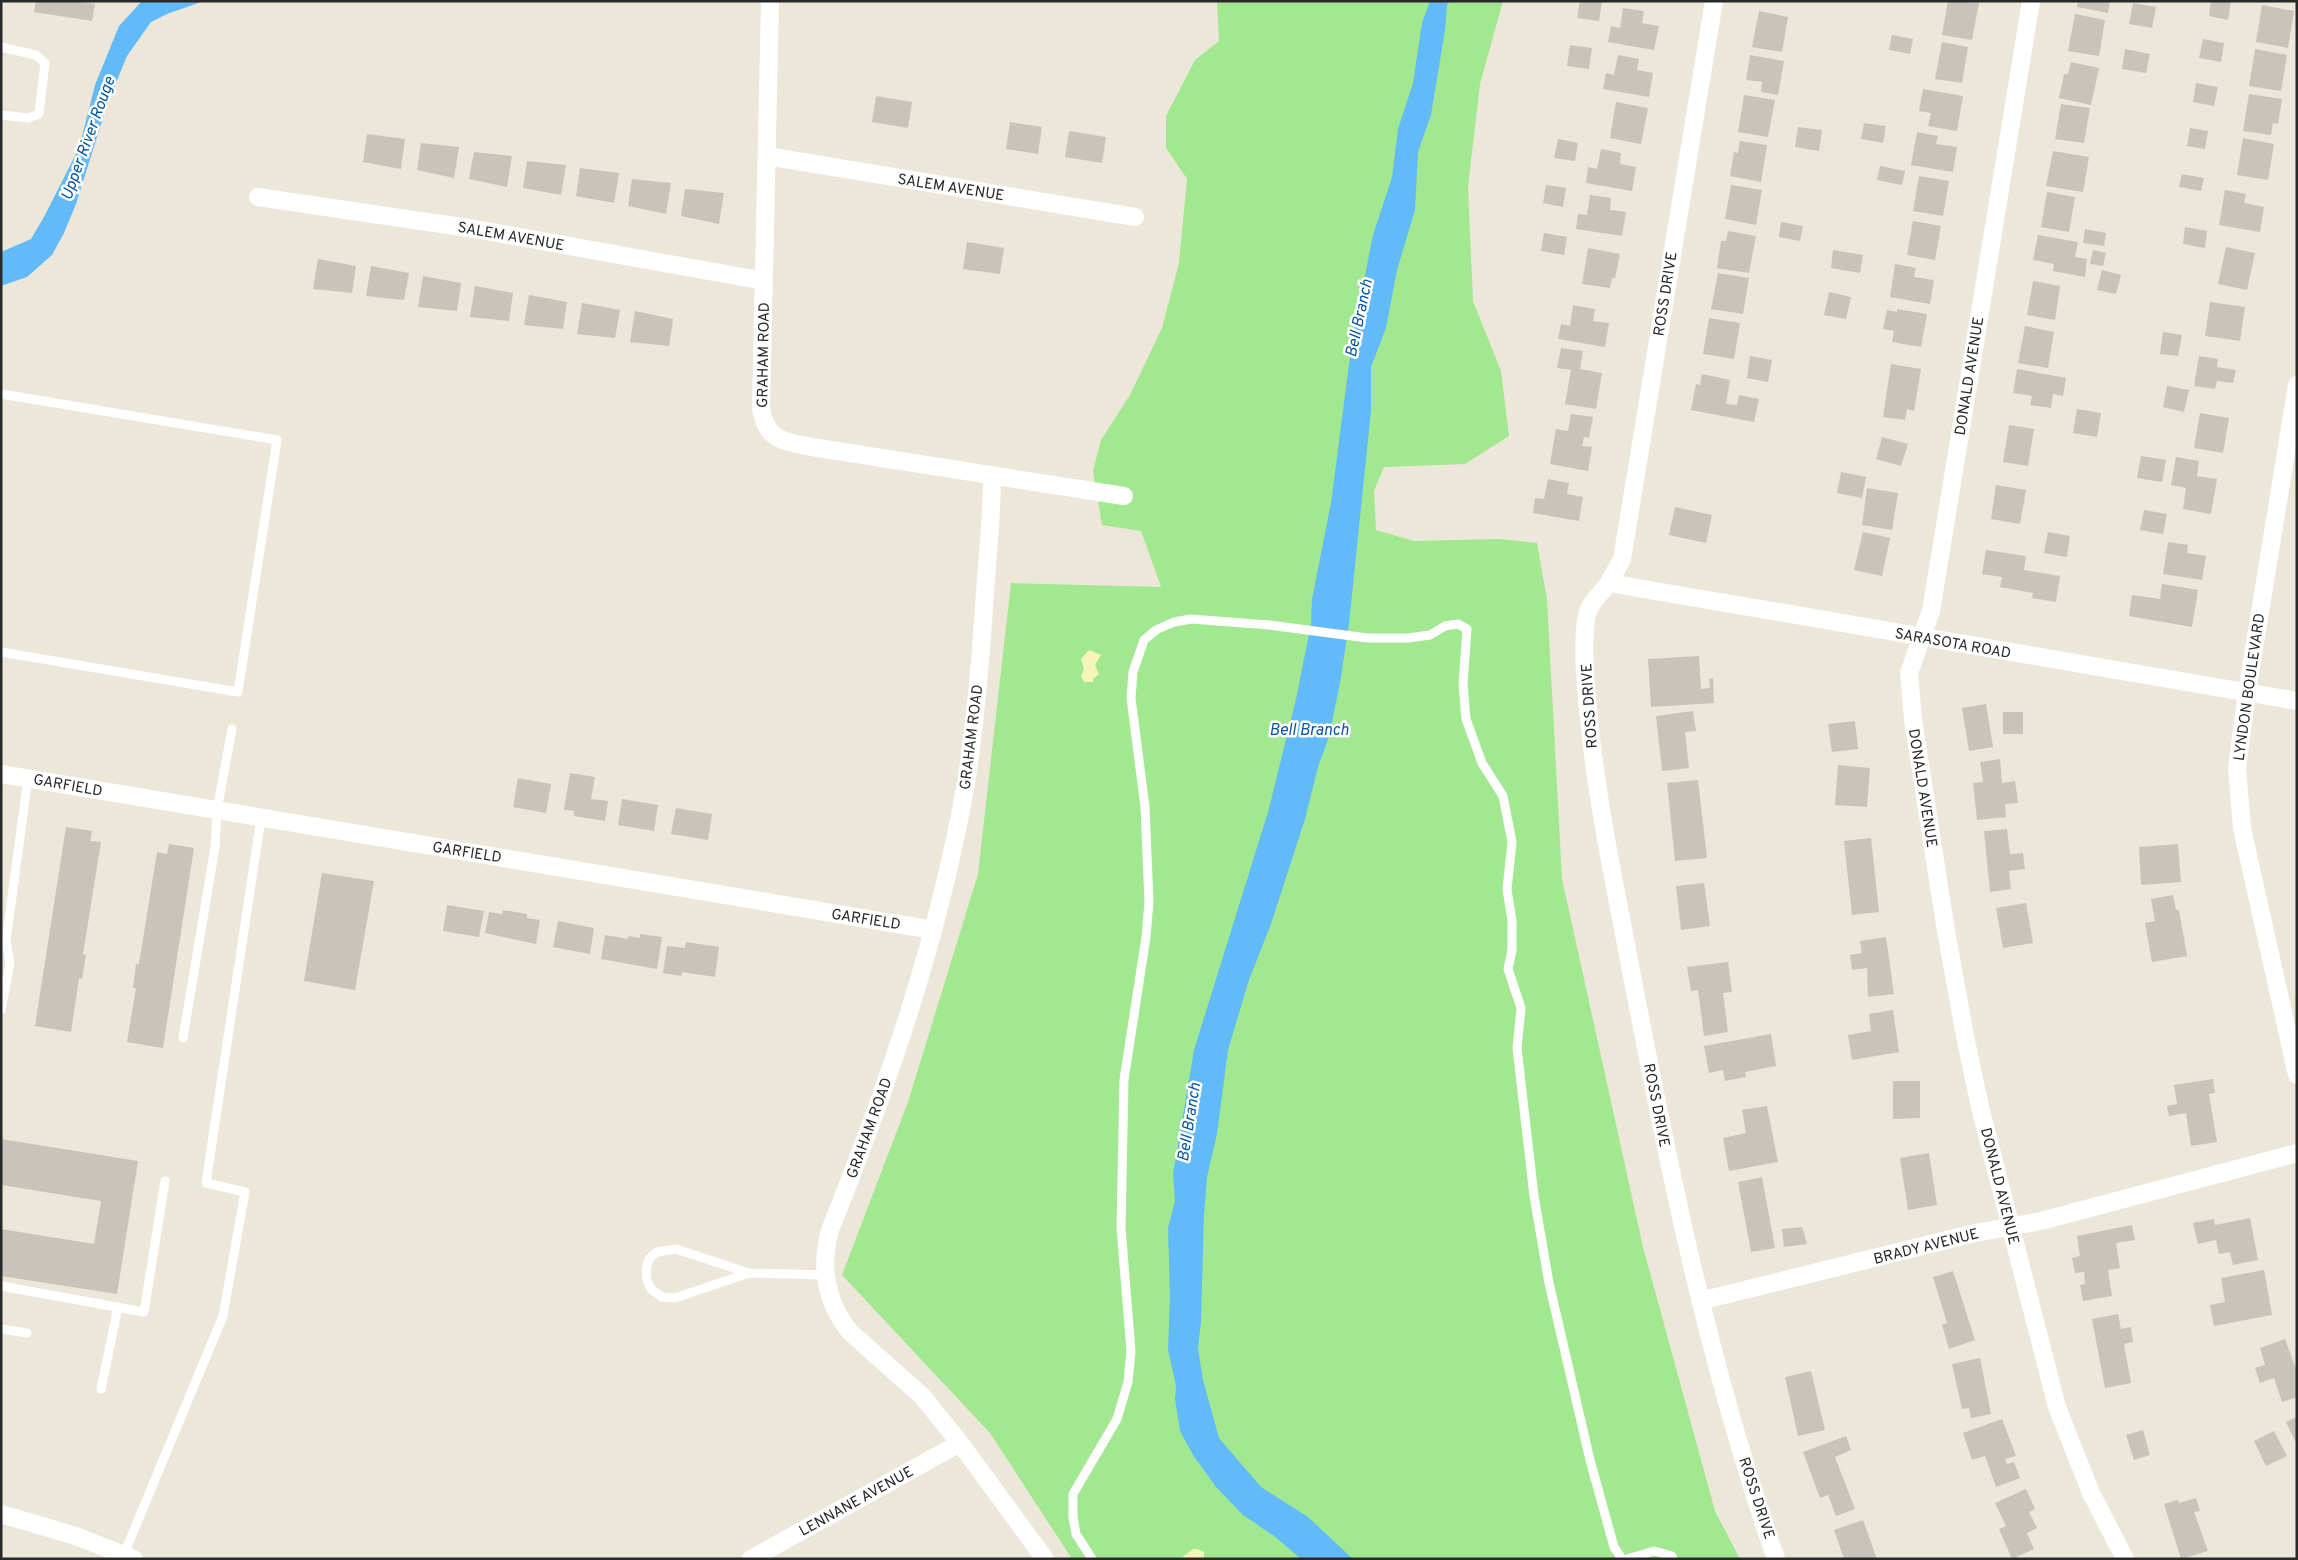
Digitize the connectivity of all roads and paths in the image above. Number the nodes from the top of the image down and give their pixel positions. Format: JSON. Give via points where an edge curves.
{"nodes":[{"id":1,"x":770,"y":1,"type":"edge"},
{"id":2,"x":1714,"y":1,"type":"edge"},
{"id":3,"x":2031,"y":1,"type":"edge"},
{"id":4,"x":1,"y":47,"type":"edge"},
{"id":5,"x":1,"y":115,"type":"edge"},
{"id":6,"x":767,"y":156,"type":"junction"},
{"id":7,"x":258,"y":197,"type":"dead end"},
{"id":8,"x":1136,"y":217,"type":"dead end"},
{"id":9,"x":764,"y":280,"type":"junction"},
{"id":10,"x":1,"y":394,"type":"edge"},
{"id":11,"x":2296,"y":395,"type":"edge"},
{"id":12,"x":992,"y":475,"type":"junction"},
{"id":13,"x":1124,"y":496,"type":"dead end"},
{"id":14,"x":1609,"y":583,"type":"junction"},
{"id":15,"x":1920,"y":637,"type":"junction"},
{"id":16,"x":1,"y":652,"type":"edge"},
{"id":17,"x":2247,"y":692,"type":"junction"},
{"id":18,"x":2297,"y":701,"type":"edge"},
{"id":19,"x":232,"y":729,"type":"dead end"},
{"id":20,"x":1,"y":774,"type":"edge"},
{"id":21,"x":28,"y":778,"type":"junction"},
{"id":22,"x":217,"y":810,"type":"junction"},
{"id":23,"x":261,"y":818,"type":"junction"},
{"id":24,"x":933,"y":930,"type":"junction"},
{"id":25,"x":5,"y":962,"type":"edge"},
{"id":26,"x":1,"y":1010,"type":"edge"},
{"id":27,"x":183,"y":1038,"type":"dead end"},
{"id":28,"x":2297,"y":1075,"type":"edge"},
{"id":29,"x":2297,"y":1152,"type":"edge"},
{"id":30,"x":165,"y":1181,"type":"dead end"},
{"id":31,"x":2010,"y":1226,"type":"junction"},
{"id":32,"x":749,"y":1273,"type":"junction"},
{"id":33,"x":825,"y":1275,"type":"junction"},
{"id":34,"x":1,"y":1286,"type":"edge"},
{"id":35,"x":1700,"y":1301,"type":"junction"},
{"id":36,"x":118,"y":1307,"type":"junction"},
{"id":37,"x":1,"y":1329,"type":"edge"},
{"id":38,"x":27,"y":1333,"type":"dead end"},
{"id":39,"x":101,"y":1389,"type":"dead end"},
{"id":40,"x":960,"y":1443,"type":"junction"},
{"id":41,"x":1,"y":1514,"type":"edge"},
{"id":42,"x":129,"y":1557,"type":"edge"},
{"id":43,"x":751,"y":1559,"type":"edge"},
{"id":44,"x":1045,"y":1559,"type":"edge"},
{"id":45,"x":1092,"y":1559,"type":"edge"},
{"id":46,"x":1622,"y":1559,"type":"edge"},
{"id":47,"x":1627,"y":1559,"type":"edge"},
{"id":48,"x":1673,"y":1559,"type":"edge"},
{"id":49,"x":1776,"y":1559,"type":"edge"},
{"id":50,"x":2125,"y":1559,"type":"edge"}],
"edges":[{"from":1,"to":6,"type":"street","name":"GRAHAM ROAD"},
{"from":2,"to":14,"type":"street","name":"ROSS DRIVE","via":[[1622,558]]},
{"from":3,"to":15,"type":"street","name":"DONALD AVENUE","via":[[1931,611]]},
{"from":4,"to":5,"type":"lane","via":[[36,55],[45,63],[39,114],[28,118]]},
{"from":6,"to":8,"type":"street","name":"SALEM AVENUE"},
{"from":6,"to":9,"type":"street","name":"GRAHAM ROAD"},
{"from":7,"to":9,"type":"street","name":"SALEM AVENUE","via":[[475,229]]},
{"from":9,"to":12,"type":"street","name":"GRAHAM ROAD","via":[[761,408],[763,423],[771,434],[812,447]]},
{"from":10,"to":16,"type":"lane","via":[[277,440],[238,692]]},
{"from":11,"to":17,"type":"street","name":"LYNDON BOULEVARD"},
{"from":12,"to":13,"type":"street"},
{"from":12,"to":24,"type":"street","name":"GRAHAM ROAD","via":[[974,728],[958,820]]},
{"from":14,"to":15,"type":"street","name":"SARASOTA ROAD"},
{"from":14,"to":35,"type":"street","name":"ROSS DRIVE","via":[[1591,602],[1586,619],[1586,685],[1593,757],[1659,1120]]},
{"from":15,"to":17,"type":"street","name":"SARASOTA ROAD"},
{"from":15,"to":31,"type":"street","name":"DONALD AVENUE","via":[[1909,673],[1918,759],[1965,1036]]},
{"from":17,"to":18,"type":"street","name":"SARASOTA ROAD"},
{"from":17,"to":28,"type":"street","name":"LYNDON BOULEVARD","via":[[2238,768],[2242,828]]},
{"from":19,"to":22,"type":"lane"},
{"from":20,"to":21,"type":"street","name":"GARFIELD"},
{"from":21,"to":22,"type":"street","name":"GARFIELD"},
{"from":21,"to":25,"type":"lane"},
{"from":22,"to":23,"type":"street","name":"GARFIELD"},
{"from":22,"to":27,"type":"lane"},
{"from":23,"to":24,"type":"street","name":"GARFIELD"},
{"from":23,"to":42,"type":"lane","via":[[206,1183],[245,1192],[224,1316]]},
{"from":24,"to":33,"type":"street","name":"GRAHAM ROAD","via":[[886,1086],[830,1230]]},
{"from":25,"to":26,"type":"lane"},
{"from":29,"to":31,"type":"street","name":"BRADY AVENUE"},
{"from":30,"to":36,"type":"lane","via":[[144,1312]]},
{"from":31,"to":35,"type":"street","name":"BRADY AVENUE"},
{"from":31,"to":50,"type":"street","name":"DONALD AVENUE","via":[[2057,1407],[2091,1493]]},
{"from":32,"to":32,"type":"lane","via":[[675,1298],[662,1297],[651,1289],[646,1270],[648,1259],[657,1252],[676,1249]]},
{"from":32,"to":33,"type":"lane"},
{"from":33,"to":40,"type":"street","name":"GRAHAM ROAD","via":[[834,1309],[850,1332],[922,1396]]},
{"from":34,"to":36,"type":"lane"},
{"from":35,"to":49,"type":"street","name":"ROSS DRIVE","via":[[1756,1500]]},
{"from":36,"to":39,"type":"lane"},
{"from":37,"to":38,"type":"lane"},
{"from":40,"to":43,"type":"street","name":"LENNANE AVENUE"},
{"from":40,"to":44,"type":"street","name":"GRAHAM ROAD"},
{"from":41,"to":42,"type":"street","via":[[49,1527]]},
{"from":45,"to":46,"type":"lane","via":[[1076,1534],[1074,1494],[1117,1419],[1128,1382],[1131,1351],[1120,1228],[1124,1080],[1149,902],[1145,807],[1131,698],[1133,672],[1144,640],[1156,630],[1191,619],[1366,638],[1430,636],[1445,626],[1458,624],[1467,629],[1463,684],[1466,718],[1482,763],[1503,796],[1512,842],[1507,889],[1512,921],[1508,969],[1521,1008],[1517,1048],[1539,1225],[1590,1460],[1614,1547]]},
{"from":47,"to":48,"type":"lane","via":[[1654,1551]]}]}
